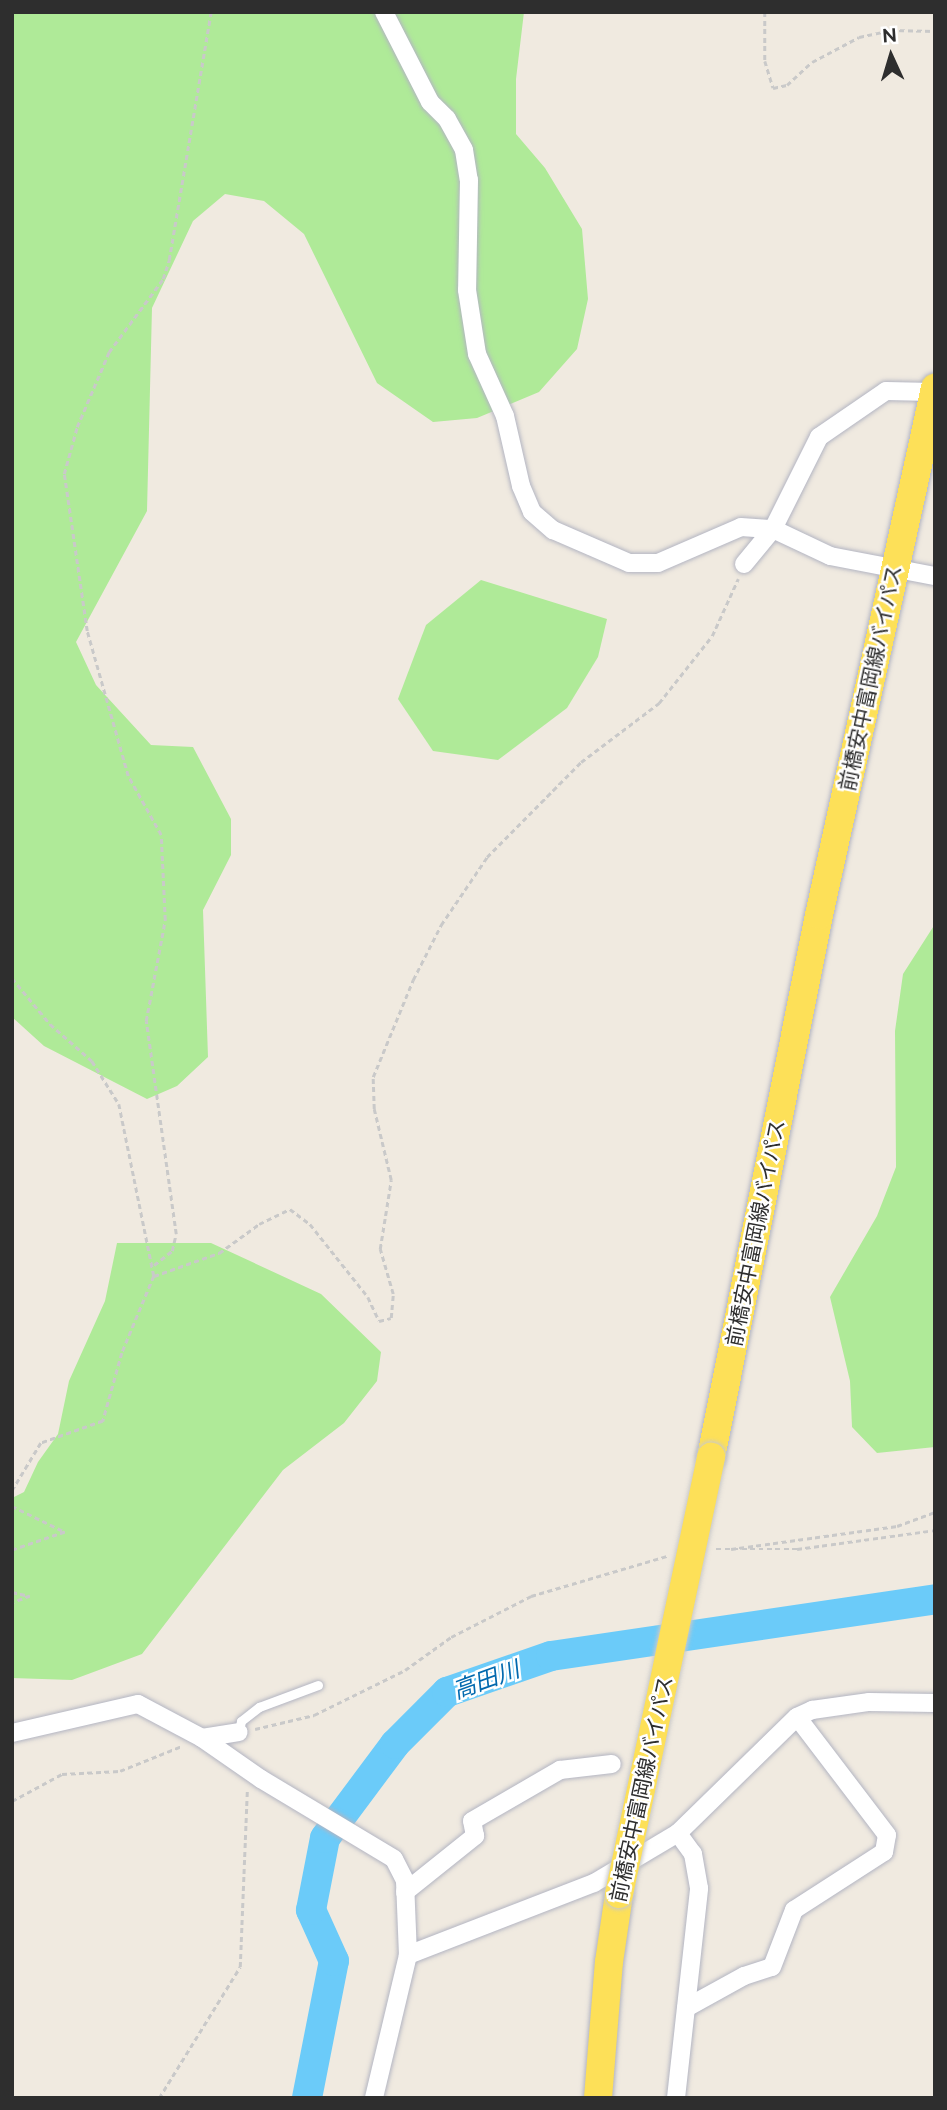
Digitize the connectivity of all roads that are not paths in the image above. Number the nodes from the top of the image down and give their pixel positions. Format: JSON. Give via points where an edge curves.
{"nodes":[{"id":1,"x":384,"y":12,"type":"edge"},
{"id":2,"x":934,"y":390,"type":"edge"},
{"id":3,"x":773,"y":529,"type":"junction"},
{"id":4,"x":744,"y":564,"type":"road end"},
{"id":5,"x":895,"y":569,"type":"junction"},
{"id":6,"x":935,"y":576,"type":"edge"},
{"id":7,"x":318,"y":1685,"type":"dead end"},
{"id":8,"x":935,"y":1703,"type":"edge"},
{"id":9,"x":797,"y":1717,"type":"junction"},
{"id":10,"x":240,"y":1732,"type":"joint"},
{"id":11,"x":12,"y":1733,"type":"edge"},
{"id":12,"x":202,"y":1738,"type":"junction"},
{"id":13,"x":612,"y":1764,"type":"dead end"},
{"id":14,"x":678,"y":1833,"type":"junction"},
{"id":15,"x":405,"y":1892,"type":"junction"},
{"id":16,"x":408,"y":1955,"type":"junction"},
{"id":17,"x":686,"y":2008,"type":"junction"},
{"id":18,"x":600,"y":2093,"type":"edge"},
{"id":19,"x":374,"y":2098,"type":"edge"},
{"id":20,"x":676,"y":2098,"type":"edge"}],
"edges":[{"from":1,"to":3,"type":"street","via":[[418,82],[464,150],[469,180],[467,290],[477,354],[505,416],[532,512],[553,530],[629,563],[658,563],[741,527]]},
{"from":2,"to":3,"type":"street","via":[[886,391],[819,437]]},
{"from":2,"to":5,"type":"main road","name":"前橋安中富岡線バイパス"},
{"from":3,"to":4,"type":"street"},
{"from":3,"to":5,"type":"street","via":[[830,556]]},
{"from":5,"to":6,"type":"street"},
{"from":5,"to":18,"type":"main road","name":"前橋安中富岡線バイパス","bridge":true,"via":[[819,915],[619,1894],[608,1962]]},
{"from":7,"to":10,"type":"lane","via":[[258,1707],[242,1721]]},
{"from":8,"to":9,"type":"street","via":[[869,1702],[812,1710]]},
{"from":9,"to":14,"type":"street"},
{"from":9,"to":17,"type":"street","via":[[887,1836],[884,1852],[794,1910],[772,1967],[744,1976]]},
{"from":10,"to":12,"type":"street"},
{"from":11,"to":12,"type":"street","via":[[138,1704]]},
{"from":12,"to":15,"type":"street","via":[[254,1775],[394,1859]]},
{"from":13,"to":15,"type":"street","via":[[560,1770],[472,1821],[474,1836]]},
{"from":14,"to":16,"type":"street","via":[[593,1883]]},
{"from":14,"to":17,"type":"street","via":[[693,1854],[699,1888]]},
{"from":15,"to":16,"type":"street"},
{"from":16,"to":19,"type":"street"},
{"from":17,"to":20,"type":"street"}]}
